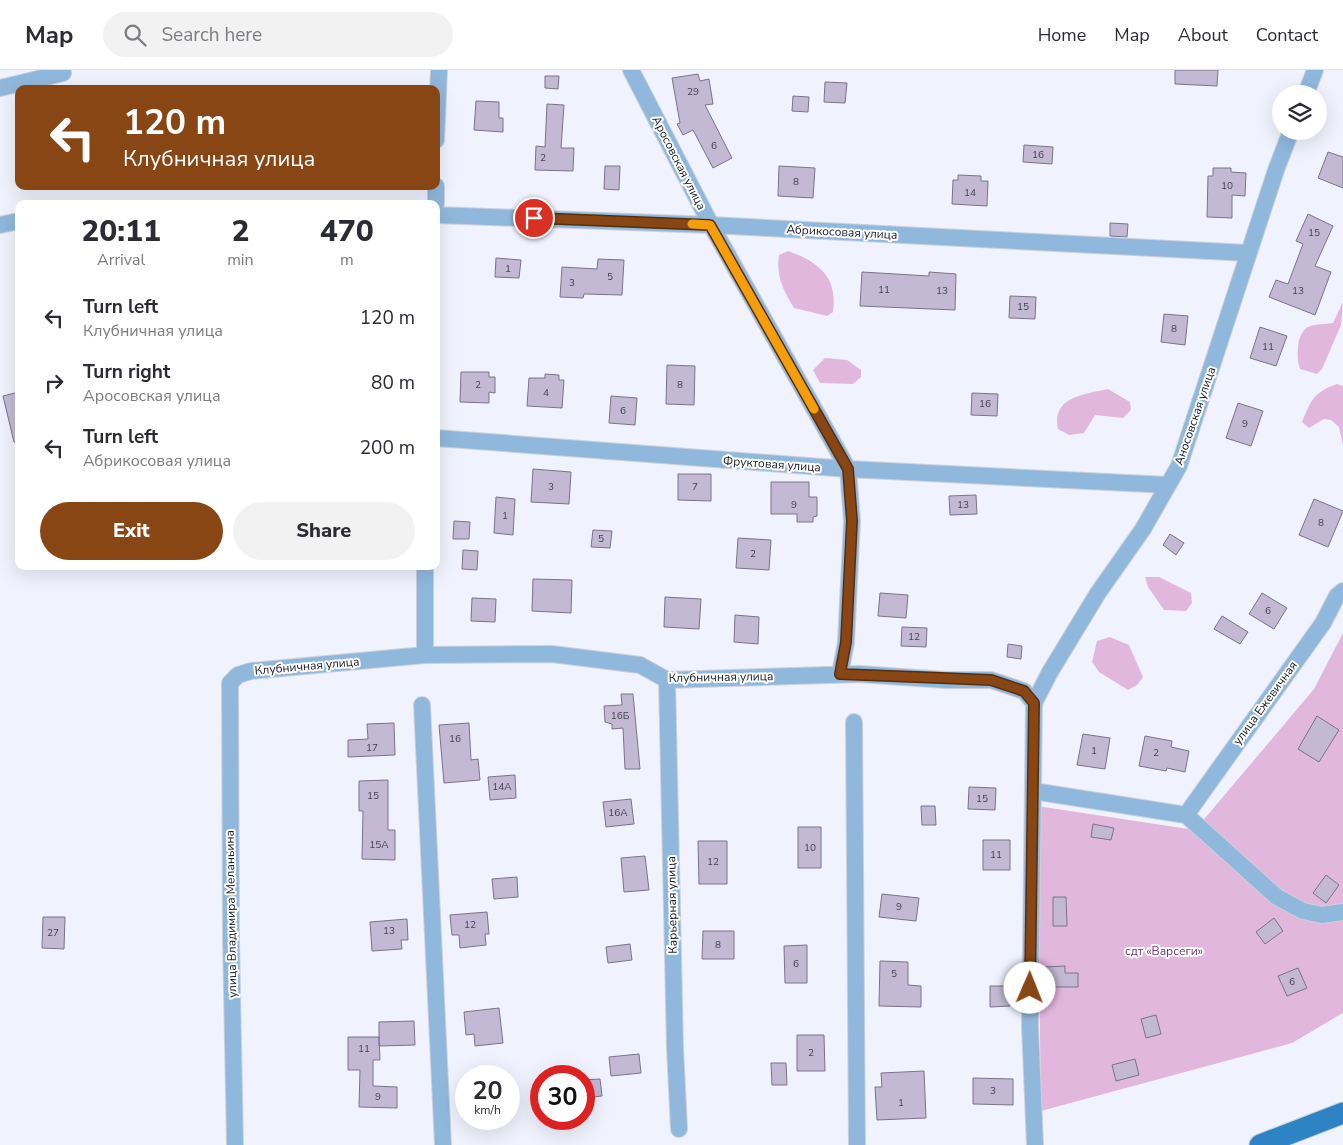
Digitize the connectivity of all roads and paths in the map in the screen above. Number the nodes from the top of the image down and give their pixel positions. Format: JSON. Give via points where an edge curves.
{"nodes":[{"id":1,"x":439,"y":70,"type":"edge"},
{"id":2,"x":632,"y":70,"type":"edge"},
{"id":3,"x":1315,"y":70,"type":"edge"},
{"id":4,"x":63,"y":73,"type":"dead end"},
{"id":5,"x":438,"y":85,"type":"edge"},
{"id":6,"x":1309,"y":85,"type":"edge"},
{"id":7,"x":0,"y":88,"type":"edge"},
{"id":8,"x":1288,"y":140,"type":"edge"},
{"id":9,"x":440,"y":215,"type":"edge"},
{"id":10,"x":15,"y":222,"type":"edge"},
{"id":11,"x":710,"y":225,"type":"junction"},
{"id":12,"x":0,"y":226,"type":"edge"},
{"id":13,"x":1248,"y":253,"type":"junction"},
{"id":14,"x":440,"y":438,"type":"edge"},
{"id":15,"x":848,"y":469,"type":"junction"},
{"id":16,"x":1168,"y":485,"type":"junction"},
{"id":17,"x":425,"y":570,"type":"edge"},
{"id":18,"x":1343,"y":591,"type":"edge"},
{"id":19,"x":425,"y":655,"type":"junction"},
{"id":20,"x":840,"y":674,"type":"junction"},
{"id":21,"x":667,"y":680,"type":"junction"},
{"id":22,"x":230,"y":683,"type":"joint"},
{"id":23,"x":1034,"y":703,"type":"junction"},
{"id":24,"x":422,"y":705,"type":"dead end"},
{"id":25,"x":854,"y":722,"type":"dead end"},
{"id":26,"x":1033,"y":791,"type":"junction"},
{"id":27,"x":1186,"y":815,"type":"junction"},
{"id":28,"x":1343,"y":912,"type":"edge"},
{"id":29,"x":1343,"y":1114,"type":"edge"},
{"id":30,"x":679,"y":1129,"type":"dead end"},
{"id":31,"x":235,"y":1145,"type":"edge"},
{"id":32,"x":443,"y":1145,"type":"edge"},
{"id":33,"x":857,"y":1145,"type":"edge"},
{"id":34,"x":1035,"y":1145,"type":"edge"},
{"id":35,"x":1260,"y":1145,"type":"edge"}],
"edges":[{"from":1,"to":5,"type":"street"},
{"from":2,"to":11,"type":"street","name":"Аросовская улица"},
{"from":3,"to":6,"type":"street"},
{"from":4,"to":7,"type":"street"},
{"from":8,"to":13,"type":"street","name":"Аносовская улица"},
{"from":9,"to":11,"type":"street","name":"Абрикосовая улица"},
{"from":10,"to":12,"type":"street"},
{"from":11,"to":13,"type":"street","name":"Абрикосовая улица"},
{"from":11,"to":15,"type":"street","name":"Аросовская улица"},
{"from":13,"to":16,"type":"street","name":"Аносовская улица","via":[[1179,466]]},
{"from":14,"to":15,"type":"street","name":"Фруктовая улица"},
{"from":15,"to":16,"type":"street","name":"Фруктовая улица"},
{"from":15,"to":20,"type":"street","name":"Аросовская улица","via":[[852,521],[846,642]]},
{"from":16,"to":23,"type":"street","name":"Аносовская улица","via":[[1143,529],[1098,593]]},
{"from":17,"to":19,"type":"street"},
{"from":18,"to":27,"type":"street","name":"улица Ежевичная"},
{"from":19,"to":21,"type":"street","name":"Клубничная улица","via":[[552,654],[640,665]]},
{"from":19,"to":22,"type":"street","name":"Клубничная улица","via":[[251,671],[238,675]]},
{"from":20,"to":21,"type":"street","name":"Клубничная улица"},
{"from":20,"to":23,"type":"street","name":"Клубничная улица","via":[[991,680],[1024,691]]},
{"from":21,"to":30,"type":"street","name":"Карьерная улица"},
{"from":22,"to":31,"type":"street","name":"улица Владимира Меланьина"},
{"from":23,"to":26,"type":"street"},
{"from":24,"to":32,"type":"street"},
{"from":25,"to":33,"type":"street"},
{"from":26,"to":27,"type":"street"},
{"from":26,"to":34,"type":"street","via":[[1030,1027]]},
{"from":27,"to":28,"type":"street","via":[[1277,897],[1303,911],[1322,914]]},
{"from":29,"to":35,"type":"main road"}]}
